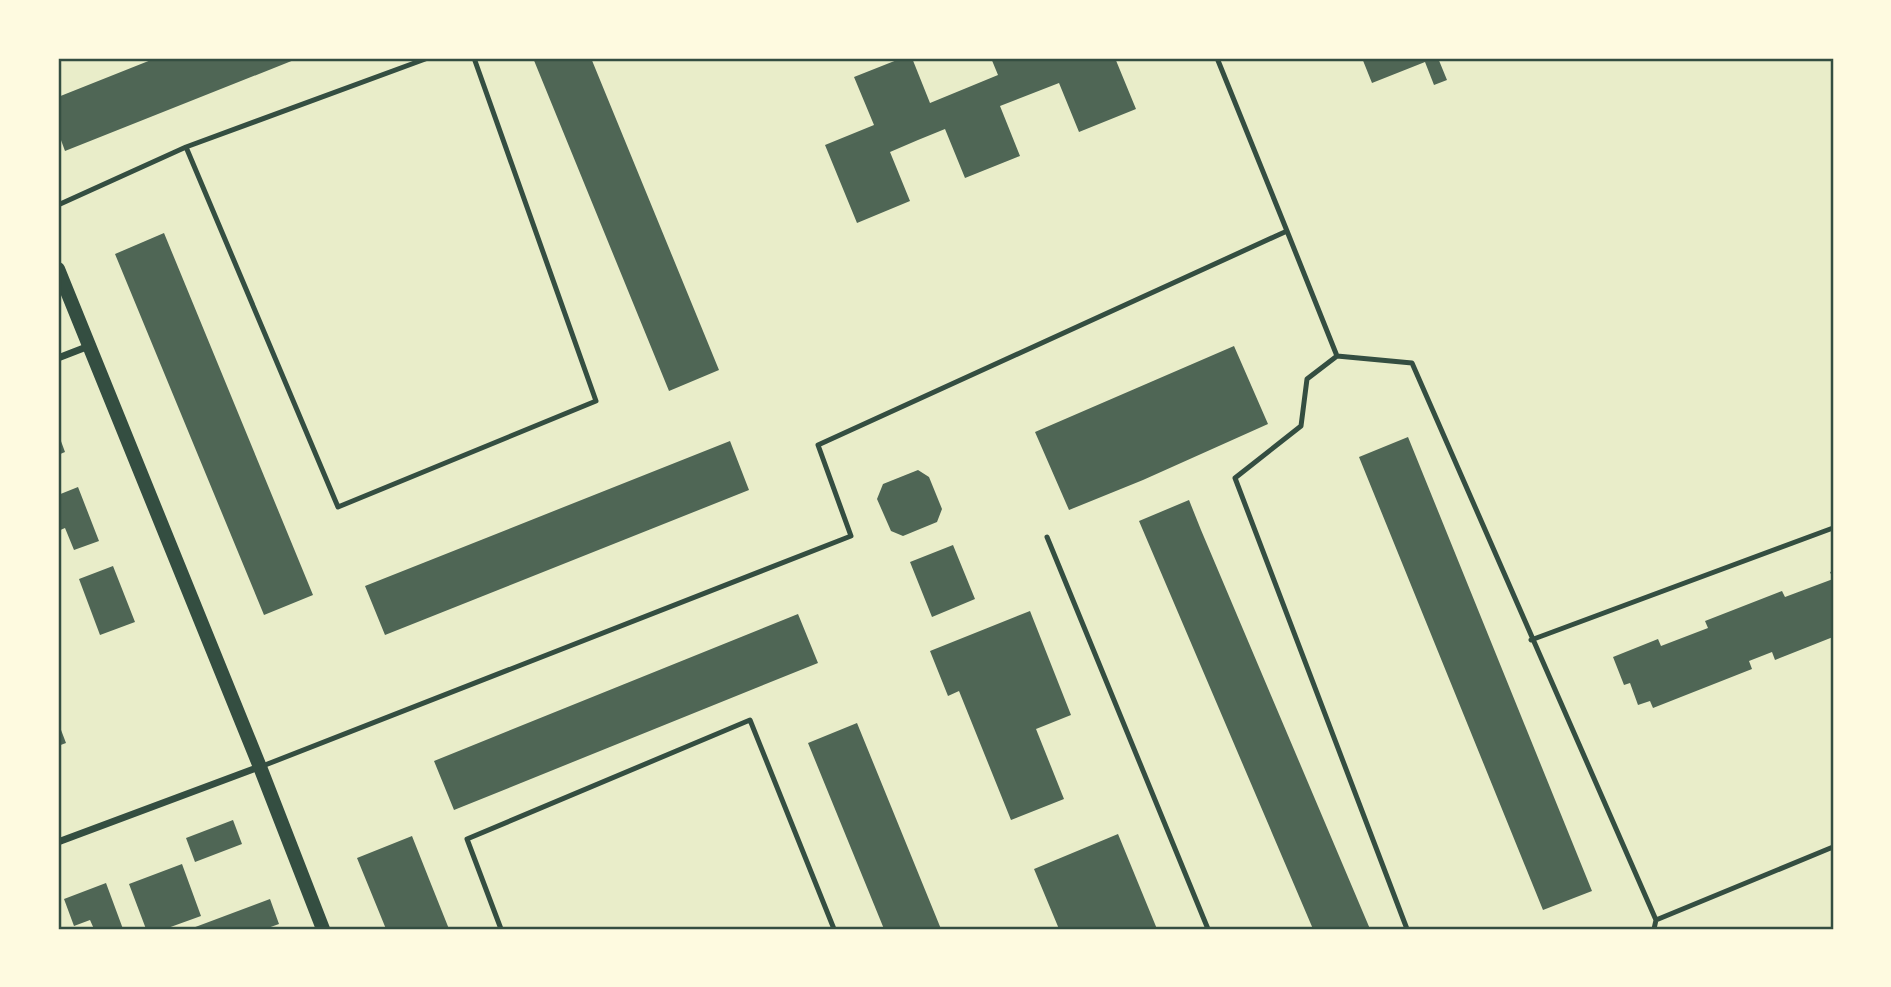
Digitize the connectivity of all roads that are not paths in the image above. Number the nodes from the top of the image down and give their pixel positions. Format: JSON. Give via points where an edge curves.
{"nodes":[{"id":1,"x":428,"y":58,"type":"edge"},
{"id":2,"x":474,"y":58,"type":"edge"},
{"id":3,"x":1217,"y":58,"type":"edge"},
{"id":4,"x":186,"y":147,"type":"junction"},
{"id":5,"x":58,"y":205,"type":"edge"},
{"id":6,"x":1287,"y":231,"type":"junction"},
{"id":7,"x":58,"y":269,"type":"edge"},
{"id":8,"x":89,"y":346,"type":"junction"},
{"id":9,"x":1337,"y":356,"type":"junction"},
{"id":10,"x":58,"y":358,"type":"edge"},
{"id":11,"x":1833,"y":528,"type":"edge"},
{"id":12,"x":1047,"y":537,"type":"dead end"},
{"id":13,"x":1531,"y":640,"type":"junction"},
{"id":14,"x":260,"y":767,"type":"junction"},
{"id":15,"x":58,"y":842,"type":"edge"},
{"id":16,"x":1833,"y":847,"type":"edge"},
{"id":17,"x":1656,"y":920,"type":"junction"},
{"id":18,"x":323,"y":929,"type":"edge"},
{"id":19,"x":501,"y":929,"type":"edge"},
{"id":20,"x":834,"y":929,"type":"edge"},
{"id":21,"x":1208,"y":929,"type":"edge"},
{"id":22,"x":1407,"y":929,"type":"edge"},
{"id":23,"x":1654,"y":929,"type":"edge"}],
"edges":[{"from":1,"to":4,"type":"lane"},
{"from":2,"to":4,"type":"lane","via":[[596,401],[338,507]]},
{"from":3,"to":6,"type":"lane"},
{"from":4,"to":5,"type":"lane"},
{"from":6,"to":9,"type":"lane"},
{"from":6,"to":14,"type":"lane","via":[[818,445],[851,536]]},
{"from":7,"to":8,"type":"main road"},
{"from":8,"to":10,"type":"street"},
{"from":8,"to":14,"type":"main road"},
{"from":9,"to":13,"type":"lane","via":[[1412,363]]},
{"from":9,"to":22,"type":"lane","via":[[1307,379],[1301,426],[1235,478]]},
{"from":11,"to":13,"type":"lane"},
{"from":12,"to":21,"type":"lane"},
{"from":13,"to":17,"type":"lane"},
{"from":14,"to":15,"type":"street"},
{"from":14,"to":18,"type":"main road"},
{"from":16,"to":17,"type":"lane"},
{"from":17,"to":23,"type":"lane"},
{"from":19,"to":20,"type":"lane","via":[[467,839],[750,720]]}]}
